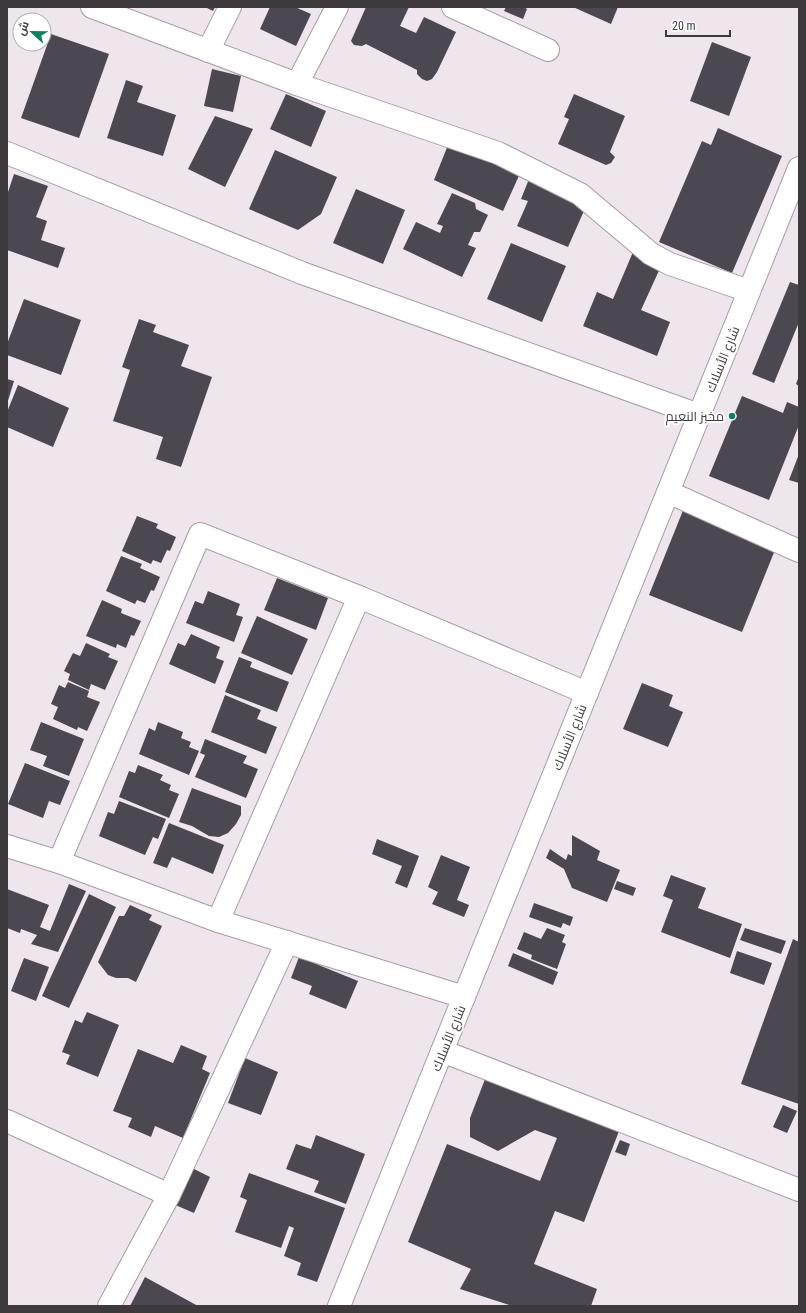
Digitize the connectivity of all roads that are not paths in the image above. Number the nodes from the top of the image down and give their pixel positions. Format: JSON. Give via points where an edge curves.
{"nodes":[{"id":1,"x":92,"y":7,"type":"edge"},
{"id":2,"x":230,"y":7,"type":"edge"},
{"id":3,"x":337,"y":7,"type":"edge"},
{"id":4,"x":453,"y":7,"type":"edge"},
{"id":5,"x":548,"y":50,"type":"dead end"},
{"id":6,"x":208,"y":51,"type":"junction"},
{"id":7,"x":297,"y":84,"type":"junction"},
{"id":8,"x":7,"y":154,"type":"edge"},
{"id":9,"x":799,"y":168,"type":"edge"},
{"id":10,"x":749,"y":291,"type":"junction"},
{"id":11,"x":699,"y":415,"type":"junction"},
{"id":12,"x":668,"y":492,"type":"junction"},
{"id":13,"x":799,"y":551,"type":"edge"},
{"id":14,"x":359,"y":597,"type":"junction"},
{"id":15,"x":587,"y":693,"type":"junction"},
{"id":16,"x":7,"y":846,"type":"edge"},
{"id":17,"x":59,"y":862,"type":"junction"},
{"id":18,"x":218,"y":921,"type":"junction"},
{"id":19,"x":287,"y":942,"type":"junction"},
{"id":20,"x":464,"y":997,"type":"junction"},
{"id":21,"x":442,"y":1051,"type":"junction"},
{"id":22,"x":7,"y":1121,"type":"edge"},
{"id":23,"x":799,"y":1190,"type":"edge"},
{"id":24,"x":170,"y":1195,"type":"junction"},
{"id":25,"x":109,"y":1306,"type":"edge"},
{"id":26,"x":339,"y":1306,"type":"edge"}],
"edges":[{"from":1,"to":6,"type":"street"},
{"from":2,"to":6,"type":"street"},
{"from":3,"to":7,"type":"street"},
{"from":4,"to":5,"type":"street"},
{"from":6,"to":7,"type":"street"},
{"from":7,"to":10,"type":"street","via":[[498,153],[580,194],[652,254]]},
{"from":8,"to":11,"type":"street","via":[[302,273]]},
{"from":9,"to":10,"type":"street","name":"شارع الأسلاك"},
{"from":10,"to":11,"type":"street","name":"شارع الأسلاك"},
{"from":11,"to":12,"type":"street","name":"شارع الأسلاك"},
{"from":12,"to":13,"type":"street"},
{"from":12,"to":15,"type":"street","name":"شارع الأسلاك"},
{"from":14,"to":15,"type":"street"},
{"from":14,"to":17,"type":"street","via":[[200,534]]},
{"from":14,"to":18,"type":"street"},
{"from":15,"to":20,"type":"street","name":"شارع الأسلاك"},
{"from":16,"to":17,"type":"street"},
{"from":17,"to":18,"type":"street"},
{"from":18,"to":19,"type":"street"},
{"from":19,"to":20,"type":"street"},
{"from":19,"to":24,"type":"street"},
{"from":20,"to":21,"type":"street","name":"شارع الأسلاك"},
{"from":21,"to":23,"type":"street"},
{"from":21,"to":26,"type":"street","name":"شارع الأسلاك"},
{"from":22,"to":24,"type":"street"},
{"from":24,"to":25,"type":"street"}]}
